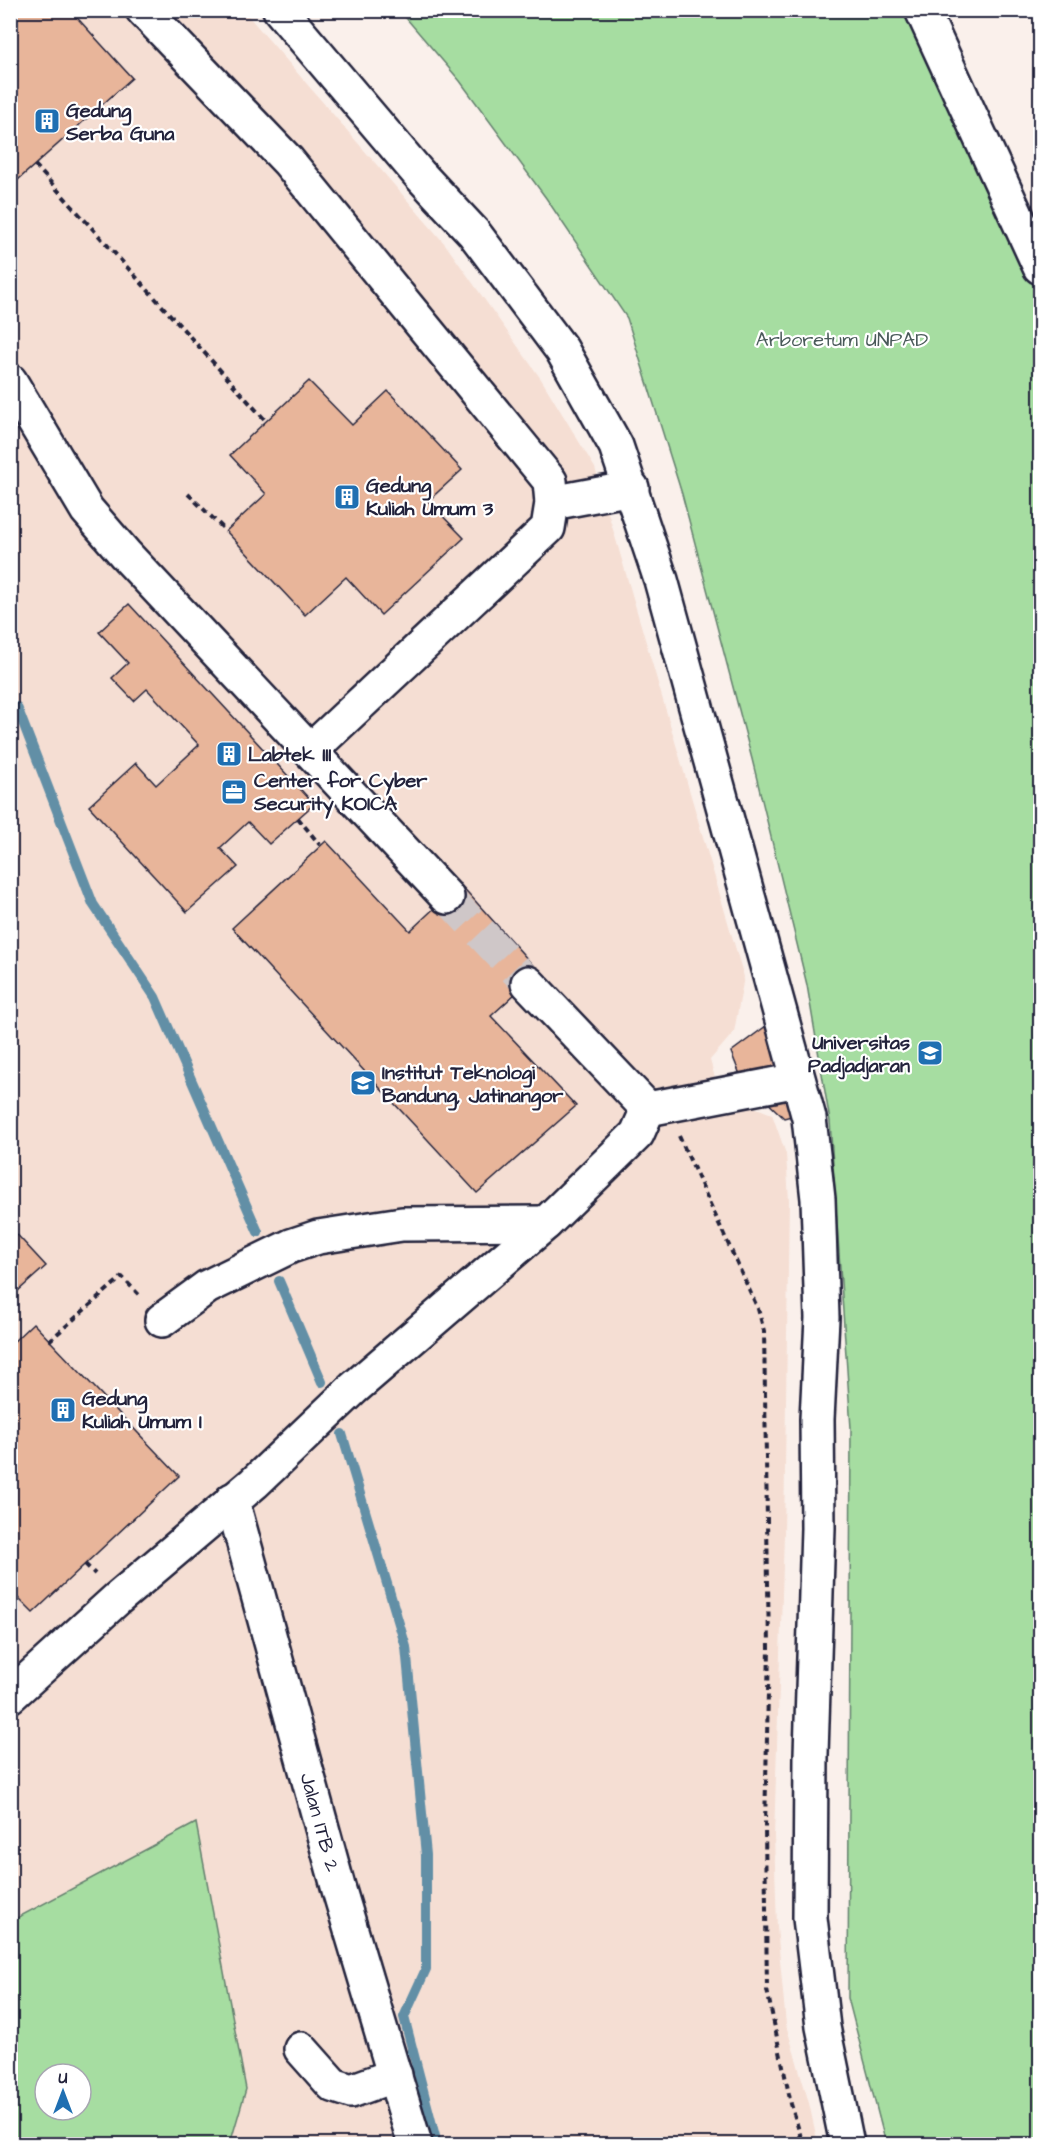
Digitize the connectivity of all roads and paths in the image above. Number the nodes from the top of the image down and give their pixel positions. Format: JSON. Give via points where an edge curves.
{"nodes":[{"id":1,"x":143,"y":10,"type":"edge"},
{"id":2,"x":280,"y":10,"type":"edge"},
{"id":3,"x":922,"y":10,"type":"edge"},
{"id":4,"x":35,"y":165,"type":"dead end"},
{"id":5,"x":1041,"y":267,"type":"edge"},
{"id":6,"x":10,"y":381,"type":"edge"},
{"id":7,"x":266,"y":421,"type":"dead end"},
{"id":8,"x":632,"y":488,"type":"junction"},
{"id":9,"x":188,"y":494,"type":"dead end"},
{"id":10,"x":552,"y":503,"type":"junction"},
{"id":11,"x":226,"y":531,"type":"dead end"},
{"id":12,"x":311,"y":750,"type":"junction"},
{"id":13,"x":298,"y":818,"type":"dead end"},
{"id":14,"x":320,"y":845,"type":"dead end"},
{"id":15,"x":447,"y":897,"type":"tunnel mouth"},
{"id":16,"x":528,"y":983,"type":"tunnel mouth"},
{"id":17,"x":798,"y":1080,"type":"junction"},
{"id":18,"x":657,"y":1107,"type":"junction"},
{"id":19,"x":546,"y":1222,"type":"junction"},
{"id":20,"x":162,"y":1320,"type":"joint"},
{"id":21,"x":49,"y":1341,"type":"dead end"},
{"id":22,"x":232,"y":1500,"type":"junction"},
{"id":23,"x":10,"y":1696,"type":"edge"},
{"id":24,"x":301,"y":2049,"type":"dead end"},
{"id":25,"x":395,"y":2075,"type":"junction"},
{"id":26,"x":415,"y":2145,"type":"edge"},
{"id":27,"x":803,"y":2145,"type":"edge"},
{"id":28,"x":847,"y":2145,"type":"edge"}],
"edges":[{"from":1,"to":10,"type":"main road","via":[[288,161],[550,481]]},
{"from":2,"to":8,"type":"main road","via":[[474,233],[562,350],[615,446]]},
{"from":3,"to":5,"type":"main road"},
{"from":4,"to":7,"type":"path"},
{"from":6,"to":12,"type":"main road","via":[[87,510]]},
{"from":8,"to":10,"type":"main road"},
{"from":8,"to":17,"type":"main road","via":[[662,580]]},
{"from":9,"to":11,"type":"path"},
{"from":10,"to":12,"type":"main road","via":[[548,528]]},
{"from":12,"to":15,"type":"main road"},
{"from":13,"to":14,"type":"path"},
{"from":16,"to":18,"type":"main road"},
{"from":17,"to":18,"type":"main road"},
{"from":17,"to":28,"type":"main road","via":[[808,1118],[822,1259],[810,1930],[823,2027]]},
{"from":18,"to":19,"type":"main road","via":[[637,1134]]},
{"from":18,"to":27,"type":"path","via":[[758,1309],[764,1331],[769,1648],[767,1990]]},
{"from":19,"to":20,"type":"main road","via":[[402,1224],[318,1237],[207,1287]]},
{"from":19,"to":22,"type":"main road"},
{"from":20,"to":21,"type":"path","via":[[122,1277]]},
{"from":22,"to":23,"type":"main road"},
{"from":22,"to":25,"type":"main road","name":"Jalan ITB 2","via":[[339,1890]]},
{"from":24,"to":25,"type":"main road","via":[[333,2085],[351,2091]]},
{"from":25,"to":26,"type":"main road","name":"Jalan ITB 2"}]}
